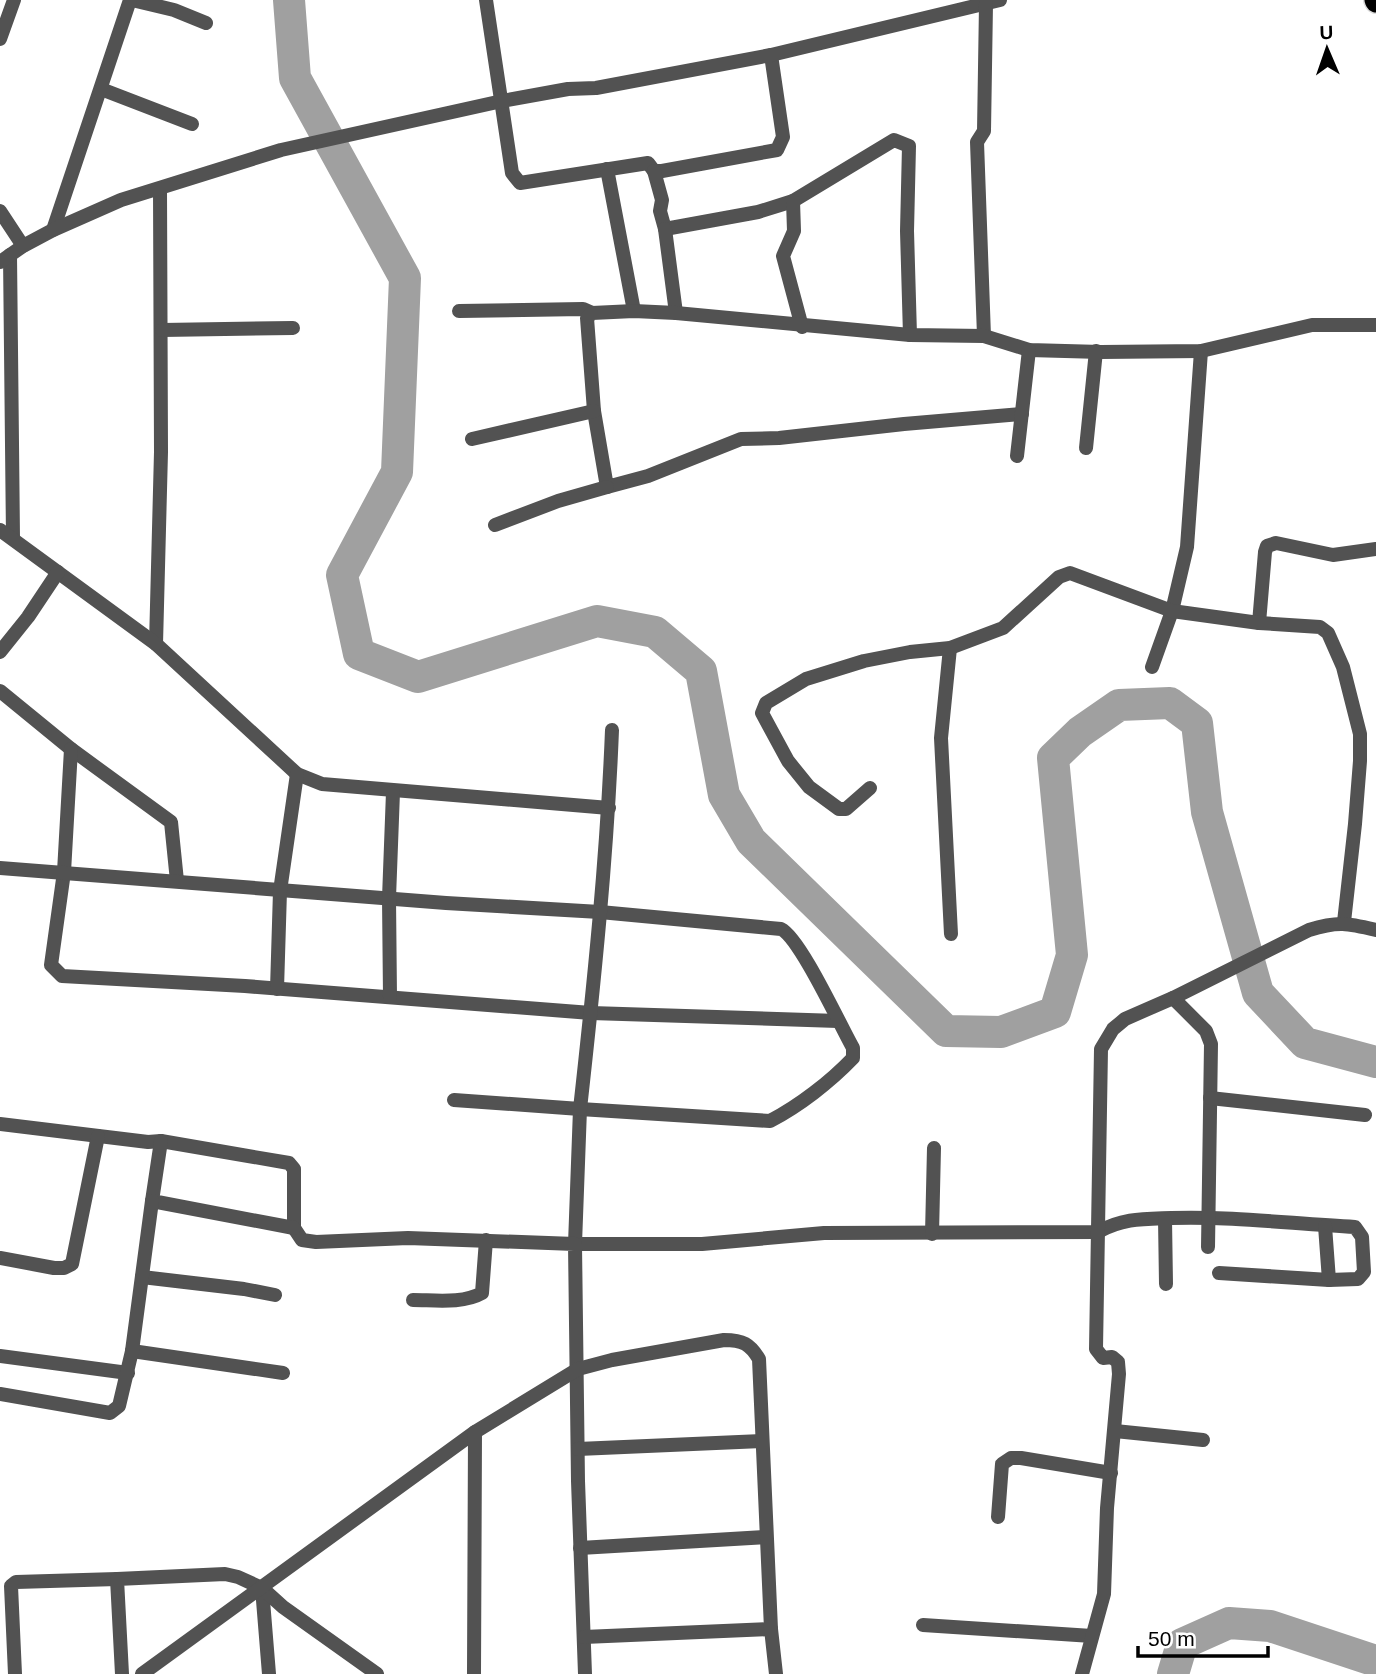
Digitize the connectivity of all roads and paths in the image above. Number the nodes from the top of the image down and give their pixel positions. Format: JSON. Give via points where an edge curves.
{"nodes":[{"id":1,"x":14,"y":0,"type":"edge"},
{"id":2,"x":131,"y":0,"type":"edge"},
{"id":3,"x":486,"y":0,"type":"edge"},
{"id":4,"x":993,"y":2,"type":"edge"},
{"id":5,"x":205,"y":23,"type":"dead end"},
{"id":6,"x":0,"y":39,"type":"edge"},
{"id":7,"x":771,"y":55,"type":"junction"},
{"id":8,"x":101,"y":89,"type":"junction"},
{"id":9,"x":502,"y":101,"type":"junction"},
{"id":10,"x":192,"y":124,"type":"dead end"},
{"id":11,"x":607,"y":169,"type":"junction"},
{"id":12,"x":654,"y":171,"type":"junction"},
{"id":13,"x":160,"y":190,"type":"junction"},
{"id":14,"x":793,"y":201,"type":"junction"},
{"id":15,"x":0,"y":211,"type":"edge"},
{"id":16,"x":664,"y":229,"type":"junction"},
{"id":17,"x":53,"y":230,"type":"junction"},
{"id":18,"x":23,"y":246,"type":"junction"},
{"id":19,"x":5,"y":259,"type":"edge"},
{"id":20,"x":458,"y":311,"type":"dead end"},
{"id":21,"x":634,"y":311,"type":"junction"},
{"id":22,"x":592,"y":313,"type":"junction"},
{"id":23,"x":676,"y":313,"type":"junction"},
{"id":24,"x":1376,"y":325,"type":"edge"},
{"id":25,"x":802,"y":327,"type":"junction"},
{"id":26,"x":293,"y":328,"type":"dead end"},
{"id":27,"x":162,"y":330,"type":"junction"},
{"id":28,"x":910,"y":335,"type":"junction"},
{"id":29,"x":984,"y":336,"type":"junction"},
{"id":30,"x":1029,"y":350,"type":"junction"},
{"id":31,"x":1097,"y":351,"type":"junction"},
{"id":32,"x":1201,"y":351,"type":"junction"},
{"id":33,"x":594,"y":411,"type":"junction"},
{"id":34,"x":1022,"y":414,"type":"junction"},
{"id":35,"x":472,"y":439,"type":"dead end"},
{"id":36,"x":1086,"y":448,"type":"dead end"},
{"id":37,"x":1017,"y":456,"type":"dead end"},
{"id":38,"x":607,"y":487,"type":"junction"},
{"id":39,"x":495,"y":525,"type":"dead end"},
{"id":40,"x":0,"y":530,"type":"edge"},
{"id":41,"x":13,"y":538,"type":"junction"},
{"id":42,"x":1376,"y":550,"type":"edge"},
{"id":43,"x":58,"y":572,"type":"junction"},
{"id":44,"x":1172,"y":611,"type":"junction"},
{"id":45,"x":1259,"y":623,"type":"junction"},
{"id":46,"x":156,"y":645,"type":"junction"},
{"id":47,"x":950,"y":648,"type":"junction"},
{"id":48,"x":0,"y":652,"type":"edge"},
{"id":49,"x":1153,"y":667,"type":"dead end"},
{"id":50,"x":0,"y":691,"type":"edge"},
{"id":51,"x":611,"y":730,"type":"dead end"},
{"id":52,"x":71,"y":749,"type":"junction"},
{"id":53,"x":297,"y":774,"type":"junction"},
{"id":54,"x":870,"y":788,"type":"dead end"},
{"id":55,"x":393,"y":792,"type":"junction"},
{"id":56,"x":609,"y":808,"type":"junction"},
{"id":57,"x":0,"y":868,"type":"edge"},
{"id":58,"x":64,"y":872,"type":"junction"},
{"id":59,"x":177,"y":881,"type":"junction"},
{"id":60,"x":280,"y":891,"type":"junction"},
{"id":61,"x":389,"y":898,"type":"junction"},
{"id":62,"x":600,"y":912,"type":"junction"},
{"id":63,"x":1344,"y":922,"type":"junction"},
{"id":64,"x":1376,"y":930,"type":"edge"},
{"id":65,"x":951,"y":934,"type":"dead end"},
{"id":66,"x":276,"y":989,"type":"junction"},
{"id":67,"x":1179,"y":995,"type":"junction"},
{"id":68,"x":390,"y":997,"type":"junction"},
{"id":69,"x":591,"y":1013,"type":"junction"},
{"id":70,"x":838,"y":1021,"type":"junction"},
{"id":71,"x":1210,"y":1098,"type":"junction"},
{"id":72,"x":454,"y":1100,"type":"dead end"},
{"id":73,"x":580,"y":1109,"type":"junction"},
{"id":74,"x":1365,"y":1115,"type":"dead end"},
{"id":75,"x":0,"y":1124,"type":"edge"},
{"id":76,"x":98,"y":1136,"type":"junction"},
{"id":77,"x":161,"y":1141,"type":"junction"},
{"id":78,"x":934,"y":1148,"type":"dead end"},
{"id":79,"x":152,"y":1201,"type":"junction"},
{"id":80,"x":1208,"y":1217,"type":"junction"},
{"id":81,"x":1165,"y":1219,"type":"junction"},
{"id":82,"x":1325,"y":1226,"type":"junction"},
{"id":83,"x":294,"y":1228,"type":"junction"},
{"id":84,"x":1098,"y":1232,"type":"junction"},
{"id":85,"x":932,"y":1234,"type":"junction"},
{"id":86,"x":486,"y":1240,"type":"junction"},
{"id":87,"x":575,"y":1244,"type":"junction"},
{"id":88,"x":1208,"y":1247,"type":"dead end"},
{"id":89,"x":0,"y":1258,"type":"edge"},
{"id":90,"x":1219,"y":1273,"type":"dead end"},
{"id":91,"x":142,"y":1277,"type":"junction"},
{"id":92,"x":1329,"y":1280,"type":"junction"},
{"id":93,"x":1166,"y":1284,"type":"dead end"},
{"id":94,"x":275,"y":1295,"type":"dead end"},
{"id":95,"x":413,"y":1300,"type":"dead end"},
{"id":96,"x":132,"y":1351,"type":"junction"},
{"id":97,"x":0,"y":1356,"type":"edge"},
{"id":98,"x":578,"y":1369,"type":"junction"},
{"id":99,"x":128,"y":1373,"type":"junction"},
{"id":100,"x":283,"y":1373,"type":"dead end"},
{"id":101,"x":0,"y":1394,"type":"edge"},
{"id":102,"x":1115,"y":1431,"type":"junction"},
{"id":103,"x":475,"y":1432,"type":"junction"},
{"id":104,"x":1203,"y":1440,"type":"dead end"},
{"id":105,"x":762,"y":1441,"type":"junction"},
{"id":106,"x":578,"y":1448,"type":"junction"},
{"id":107,"x":1111,"y":1474,"type":"junction"},
{"id":108,"x":998,"y":1517,"type":"dead end"},
{"id":109,"x":766,"y":1537,"type":"junction"},
{"id":110,"x":580,"y":1548,"type":"junction"},
{"id":111,"x":117,"y":1579,"type":"junction"},
{"id":112,"x":262,"y":1588,"type":"junction"},
{"id":113,"x":923,"y":1625,"type":"dead end"},
{"id":114,"x":771,"y":1629,"type":"junction"},
{"id":115,"x":1092,"y":1636,"type":"junction"},
{"id":116,"x":584,"y":1637,"type":"junction"},
{"id":117,"x":15,"y":1674,"type":"edge"},
{"id":118,"x":121,"y":1674,"type":"edge"},
{"id":119,"x":142,"y":1674,"type":"edge"},
{"id":120,"x":269,"y":1674,"type":"edge"},
{"id":121,"x":377,"y":1674,"type":"edge"},
{"id":122,"x":474,"y":1674,"type":"edge"},
{"id":123,"x":585,"y":1674,"type":"edge"},
{"id":124,"x":776,"y":1674,"type":"edge"},
{"id":125,"x":1082,"y":1674,"type":"edge"}],
"edges":[{"from":1,"to":6,"type":"street"},
{"from":2,"to":5,"type":"street"},
{"from":2,"to":8,"type":"street"},
{"from":3,"to":9,"type":"street"},
{"from":4,"to":7,"type":"street"},
{"from":4,"to":29,"type":"street","via":[[984,131],[977,142]]},
{"from":7,"to":9,"type":"street"},
{"from":7,"to":12,"type":"street","via":[[783,137],[777,150]]},
{"from":8,"to":10,"type":"street"},
{"from":8,"to":17,"type":"street"},
{"from":9,"to":11,"type":"street","via":[[512,173],[520,183]]},
{"from":9,"to":13,"type":"street","via":[[281,150]]},
{"from":11,"to":12,"type":"street","via":[[648,163]]},
{"from":11,"to":21,"type":"street"},
{"from":12,"to":16,"type":"street"},
{"from":13,"to":17,"type":"street","via":[[121,200]]},
{"from":13,"to":27,"type":"street"},
{"from":14,"to":16,"type":"street"},
{"from":14,"to":25,"type":"street","via":[[794,231],[783,256]]},
{"from":14,"to":28,"type":"street","via":[[894,140],[909,146]]},
{"from":15,"to":18,"type":"street"},
{"from":16,"to":23,"type":"street"},
{"from":17,"to":18,"type":"street"},
{"from":18,"to":19,"type":"street"},
{"from":19,"to":41,"type":"street"},
{"from":20,"to":22,"type":"street","via":[[583,309]]},
{"from":21,"to":22,"type":"street"},
{"from":21,"to":23,"type":"street"},
{"from":22,"to":33,"type":"street","via":[[586,324]]},
{"from":23,"to":25,"type":"street"},
{"from":24,"to":32,"type":"street","via":[[1312,325]]},
{"from":25,"to":28,"type":"street"},
{"from":26,"to":27,"type":"street"},
{"from":27,"to":46,"type":"street"},
{"from":28,"to":29,"type":"street"},
{"from":29,"to":30,"type":"street"},
{"from":30,"to":31,"type":"street"},
{"from":30,"to":34,"type":"street"},
{"from":31,"to":32,"type":"street"},
{"from":31,"to":36,"type":"street"},
{"from":32,"to":44,"type":"street","via":[[1187,547]]},
{"from":33,"to":35,"type":"street"},
{"from":33,"to":38,"type":"street"},
{"from":34,"to":37,"type":"street"},
{"from":34,"to":38,"type":"street","via":[[741,439]]},
{"from":38,"to":39,"type":"street"},
{"from":40,"to":41,"type":"street"},
{"from":41,"to":43,"type":"street"},
{"from":42,"to":45,"type":"street","via":[[1333,555],[1268,546]]},
{"from":43,"to":46,"type":"street"},
{"from":43,"to":48,"type":"street"},
{"from":44,"to":45,"type":"street"},
{"from":44,"to":47,"type":"street","via":[[1070,573],[1059,576],[1003,628]]},
{"from":44,"to":49,"type":"street"},
{"from":45,"to":63,"type":"street","via":[[1320,627],[1328,633],[1343,667],[1360,734]]},
{"from":46,"to":53,"type":"street"},
{"from":47,"to":54,"type":"street","via":[[864,661],[806,679],[766,703],[762,713],[788,761],[809,787],[839,809],[846,809]]},
{"from":47,"to":65,"type":"street","via":[[941,737]]},
{"from":50,"to":52,"type":"street"},
{"from":51,"to":56,"type":"street"},
{"from":52,"to":58,"type":"street"},
{"from":52,"to":59,"type":"street","via":[[171,822]]},
{"from":53,"to":55,"type":"street","via":[[322,784]]},
{"from":53,"to":60,"type":"street"},
{"from":55,"to":56,"type":"street"},
{"from":55,"to":61,"type":"street"},
{"from":56,"to":62,"type":"street"},
{"from":57,"to":58,"type":"street"},
{"from":58,"to":59,"type":"street"},
{"from":58,"to":66,"type":"street","via":[[51,965],[62,976]]},
{"from":59,"to":60,"type":"street"},
{"from":60,"to":61,"type":"street"},
{"from":60,"to":66,"type":"street"},
{"from":61,"to":62,"type":"street"},
{"from":61,"to":68,"type":"street"},
{"from":62,"to":69,"type":"street"},
{"from":62,"to":70,"type":"street","via":[[782,929],[808,964]]},
{"from":63,"to":64,"type":"street"},
{"from":63,"to":67,"type":"street","via":[[1309,930]]},
{"from":66,"to":68,"type":"street"},
{"from":67,"to":71,"type":"street","via":[[1211,1044]]},
{"from":67,"to":84,"type":"street","via":[[1125,1019],[1101,1049]]},
{"from":68,"to":69,"type":"street"},
{"from":69,"to":70,"type":"street"},
{"from":69,"to":73,"type":"street"},
{"from":70,"to":73,"type":"street","via":[[853,1048],[853,1058],[770,1121]]},
{"from":71,"to":74,"type":"street"},
{"from":71,"to":80,"type":"street"},
{"from":72,"to":73,"type":"street"},
{"from":73,"to":87,"type":"street"},
{"from":75,"to":76,"type":"street"},
{"from":76,"to":77,"type":"street"},
{"from":76,"to":89,"type":"street","via":[[72,1264],[54,1268]]},
{"from":77,"to":79,"type":"street"},
{"from":77,"to":83,"type":"street","via":[[289,1163],[294,1169]]},
{"from":78,"to":85,"type":"street"},
{"from":79,"to":83,"type":"street"},
{"from":79,"to":91,"type":"street"},
{"from":80,"to":81,"type":"street"},
{"from":80,"to":82,"type":"street"},
{"from":80,"to":88,"type":"street"},
{"from":81,"to":84,"type":"street","via":[[1132,1219]]},
{"from":81,"to":93,"type":"street"},
{"from":82,"to":92,"type":"street"},
{"from":82,"to":92,"type":"street","via":[[1355,1227],[1362,1237],[1364,1272],[1358,1279]]},
{"from":83,"to":86,"type":"street","via":[[302,1240],[316,1242]]},
{"from":84,"to":85,"type":"street"},
{"from":84,"to":102,"type":"street","via":[[1096,1349],[1118,1362]]},
{"from":85,"to":87,"type":"street","via":[[824,1233],[702,1244]]},
{"from":86,"to":87,"type":"street"},
{"from":86,"to":95,"type":"street","via":[[482,1293],[448,1300]]},
{"from":87,"to":98,"type":"street"},
{"from":90,"to":92,"type":"street"},
{"from":91,"to":94,"type":"street"},
{"from":91,"to":96,"type":"street"},
{"from":96,"to":99,"type":"street"},
{"from":96,"to":100,"type":"street"},
{"from":97,"to":99,"type":"street"},
{"from":98,"to":103,"type":"street"},
{"from":98,"to":105,"type":"street","via":[[724,1340],[751,1345],[759,1359]]},
{"from":98,"to":106,"type":"street"},
{"from":99,"to":101,"type":"street","via":[[119,1406],[110,1413]]},
{"from":102,"to":104,"type":"street"},
{"from":102,"to":107,"type":"street"},
{"from":103,"to":112,"type":"street"},
{"from":103,"to":122,"type":"street"},
{"from":105,"to":106,"type":"street"},
{"from":105,"to":109,"type":"street"},
{"from":106,"to":110,"type":"street"},
{"from":107,"to":108,"type":"street","via":[[1010,1458],[1002,1464]]},
{"from":107,"to":115,"type":"street","via":[[1104,1594]]},
{"from":109,"to":110,"type":"street"},
{"from":109,"to":114,"type":"street"},
{"from":110,"to":116,"type":"street"},
{"from":111,"to":112,"type":"street","via":[[225,1574]]},
{"from":111,"to":117,"type":"street","via":[[16,1582],[11,1586]]},
{"from":111,"to":118,"type":"street"},
{"from":112,"to":119,"type":"street"},
{"from":112,"to":120,"type":"street"},
{"from":112,"to":121,"type":"street"},
{"from":113,"to":115,"type":"street"},
{"from":114,"to":116,"type":"street"},
{"from":114,"to":124,"type":"street"},
{"from":115,"to":125,"type":"street"},
{"from":116,"to":123,"type":"street"}]}
